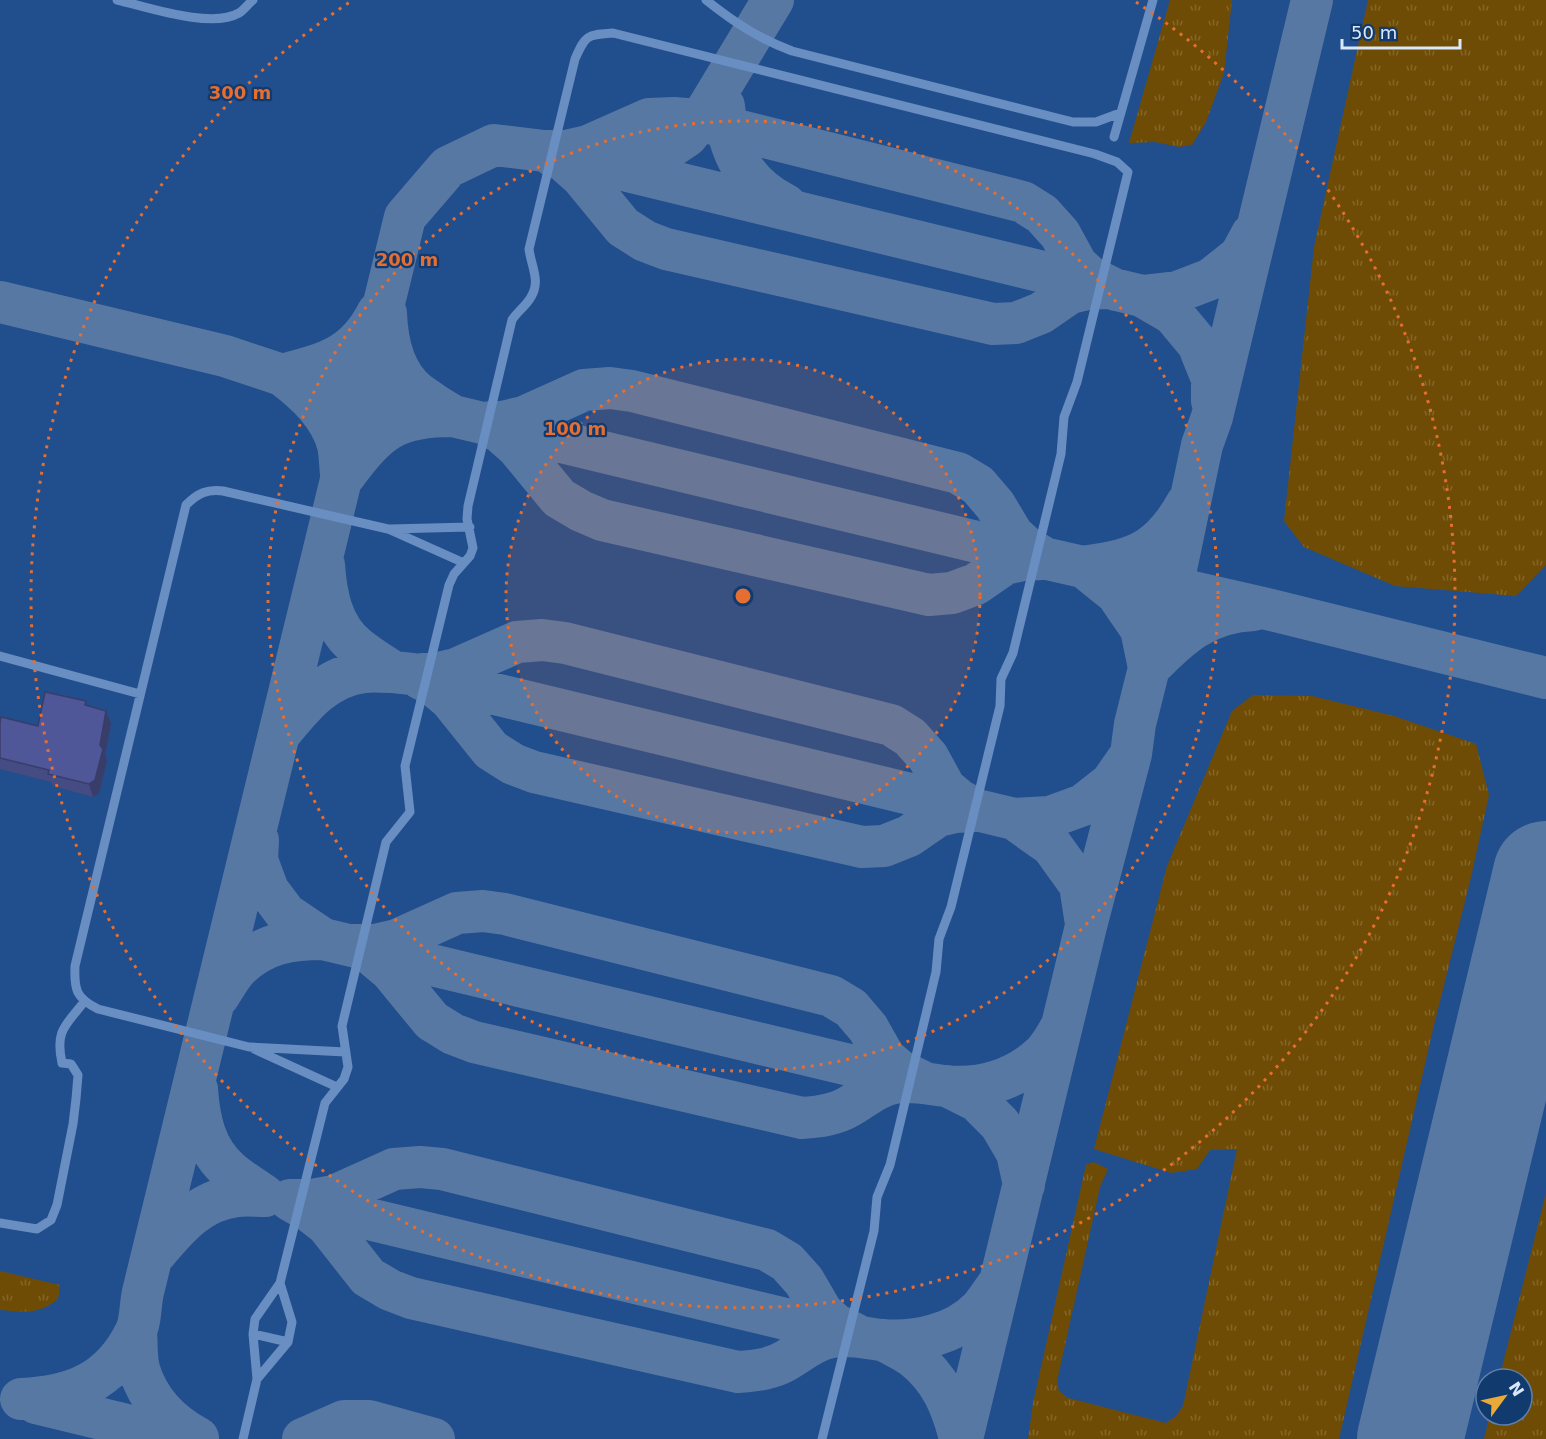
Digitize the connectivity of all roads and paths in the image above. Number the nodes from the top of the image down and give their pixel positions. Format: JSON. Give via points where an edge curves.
{"nodes":[{"id":1,"x":117,"y":0,"type":"edge"},
{"id":2,"x":253,"y":0,"type":"edge"},
{"id":3,"x":706,"y":0,"type":"edge"},
{"id":4,"x":1153,"y":0,"type":"edge"},
{"id":5,"x":1120,"y":113,"type":"junction"},
{"id":6,"x":1114,"y":136,"type":"dead end"},
{"id":7,"x":470,"y":527,"type":"junction"},
{"id":8,"x":387,"y":529,"type":"junction"},
{"id":9,"x":464,"y":563,"type":"junction"},
{"id":10,"x":0,"y":656,"type":"edge"},
{"id":11,"x":140,"y":694,"type":"junction"},
{"id":12,"x":84,"y":1002,"type":"junction"},
{"id":13,"x":249,"y":1047,"type":"junction"},
{"id":14,"x":345,"y":1052,"type":"junction"},
{"id":15,"x":337,"y":1088,"type":"junction"},
{"id":16,"x":0,"y":1223,"type":"edge"},
{"id":17,"x":280,"y":1283,"type":"junction"},
{"id":18,"x":253,"y":1334,"type":"junction"},
{"id":19,"x":288,"y":1342,"type":"junction"},
{"id":20,"x":257,"y":1379,"type":"junction"},
{"id":21,"x":243,"y":1439,"type":"edge"},
{"id":22,"x":822,"y":1439,"type":"edge"}],
"edges":[{"from":1,"to":2,"type":"lane","via":[[207,20],[240,12]]},
{"from":3,"to":5,"type":"lane","via":[[737,25],[792,51],[1073,122],[1096,122]]},
{"from":4,"to":5,"type":"lane"},
{"from":5,"to":6,"type":"lane"},
{"from":7,"to":8,"type":"lane"},
{"from":7,"to":9,"type":"lane","via":[[473,548]]},
{"from":7,"to":22,"type":"lane","via":[[468,506],[512,320],[536,288],[529,249],[583,40],[613,33],[1095,154],[1117,162],[1128,172],[1077,382],[1064,417],[1061,454],[1013,653],[1001,679],[1000,706],[951,907],[939,939],[936,972],[890,1165],[877,1197],[874,1231]]},
{"from":8,"to":9,"type":"lane"},
{"from":8,"to":11,"type":"lane","via":[[211,489],[194,497],[186,505]]},
{"from":9,"to":14,"type":"lane","via":[[449,585],[440,619],[405,766],[410,812],[386,842],[342,1026]]},
{"from":10,"to":11,"type":"lane"},
{"from":11,"to":12,"type":"lane","via":[[75,966],[76,988]]},
{"from":12,"to":13,"type":"lane","via":[[98,1010]]},
{"from":12,"to":16,"type":"lane","via":[[61,1031],[58,1045],[62,1063],[71,1064],[78,1074],[57,1205],[51,1220],[37,1229]]},
{"from":13,"to":14,"type":"lane"},
{"from":13,"to":15,"type":"lane"},
{"from":14,"to":15,"type":"lane","via":[[348,1067]]},
{"from":15,"to":17,"type":"lane","via":[[325,1103]]},
{"from":17,"to":18,"type":"lane","via":[[255,1319]]},
{"from":17,"to":19,"type":"lane","via":[[292,1322]]},
{"from":18,"to":19,"type":"lane"},
{"from":18,"to":20,"type":"lane"},
{"from":19,"to":20,"type":"lane"},
{"from":20,"to":21,"type":"lane"}]}
